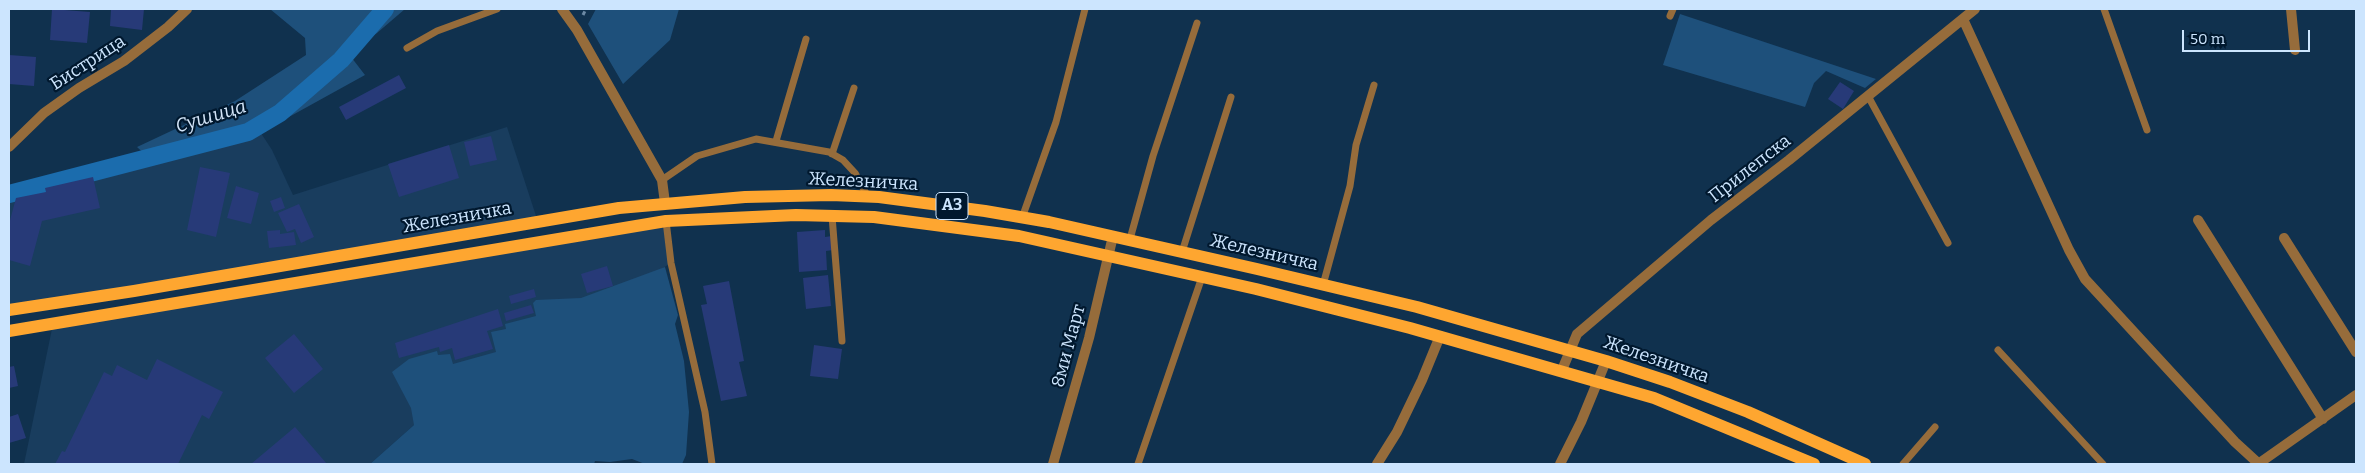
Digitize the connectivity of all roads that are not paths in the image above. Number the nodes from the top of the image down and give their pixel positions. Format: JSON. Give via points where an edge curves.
{"nodes":[{"id":1,"x":187,"y":9,"type":"edge"},
{"id":2,"x":497,"y":9,"type":"edge"},
{"id":3,"x":562,"y":9,"type":"edge"},
{"id":4,"x":1085,"y":9,"type":"edge"},
{"id":5,"x":1673,"y":9,"type":"edge"},
{"id":6,"x":1975,"y":9,"type":"edge"},
{"id":7,"x":2104,"y":9,"type":"edge"},
{"id":8,"x":2291,"y":9,"type":"edge"},
{"id":9,"x":1670,"y":16,"type":"dead end"},
{"id":10,"x":1963,"y":19,"type":"junction"},
{"id":11,"x":1197,"y":23,"type":"dead end"},
{"id":12,"x":806,"y":38,"type":"dead end"},
{"id":13,"x":407,"y":48,"type":"dead end"},
{"id":14,"x":2295,"y":50,"type":"dead end"},
{"id":15,"x":1374,"y":85,"type":"dead end"},
{"id":16,"x":854,"y":88,"type":"dead end"},
{"id":17,"x":1868,"y":96,"type":"junction"},
{"id":18,"x":1231,"y":97,"type":"dead end"},
{"id":19,"x":2146,"y":130,"type":"dead end"},
{"id":20,"x":776,"y":141,"type":"junction"},
{"id":21,"x":9,"y":147,"type":"edge"},
{"id":22,"x":832,"y":154,"type":"junction"},
{"id":23,"x":662,"y":180,"type":"junction"},
{"id":24,"x":868,"y":196,"type":"junction"},
{"id":25,"x":664,"y":203,"type":"junction"},
{"id":26,"x":832,"y":216,"type":"junction"},
{"id":27,"x":1022,"y":218,"type":"junction"},
{"id":28,"x":2198,"y":220,"type":"dead end"},
{"id":29,"x":666,"y":221,"type":"junction"},
{"id":30,"x":1113,"y":236,"type":"junction"},
{"id":31,"x":2284,"y":238,"type":"dead end"},
{"id":32,"x":1130,"y":240,"type":"junction"},
{"id":33,"x":1948,"y":242,"type":"dead end"},
{"id":34,"x":1182,"y":252,"type":"junction"},
{"id":35,"x":1109,"y":256,"type":"junction"},
{"id":36,"x":1202,"y":277,"type":"junction"},
{"id":37,"x":1323,"y":285,"type":"junction"},
{"id":38,"x":9,"y":310,"type":"edge"},
{"id":39,"x":9,"y":331,"type":"edge"},
{"id":40,"x":1440,"y":336,"type":"junction"},
{"id":41,"x":842,"y":341,"type":"dead end"},
{"id":42,"x":1568,"y":350,"type":"junction"},
{"id":43,"x":1998,"y":350,"type":"dead end"},
{"id":44,"x":2356,"y":352,"type":"edge"},
{"id":45,"x":1606,"y":361,"type":"junction"},
{"id":46,"x":1562,"y":370,"type":"junction"},
{"id":47,"x":1599,"y":382,"type":"junction"},
{"id":48,"x":2356,"y":395,"type":"edge"},
{"id":49,"x":2323,"y":419,"type":"junction"},
{"id":50,"x":1935,"y":427,"type":"dead end"},
{"id":51,"x":712,"y":464,"type":"edge"},
{"id":52,"x":1053,"y":464,"type":"edge"},
{"id":53,"x":1138,"y":464,"type":"edge"},
{"id":54,"x":1377,"y":464,"type":"edge"},
{"id":55,"x":1560,"y":464,"type":"edge"},
{"id":56,"x":1814,"y":464,"type":"edge"},
{"id":57,"x":1865,"y":464,"type":"edge"},
{"id":58,"x":1903,"y":464,"type":"edge"},
{"id":59,"x":2103,"y":464,"type":"edge"},
{"id":60,"x":2258,"y":464,"type":"edge"}],
"edges":[{"from":1,"to":21,"type":"street","name":"Бистрица","via":[[168,28],[124,61],[44,113]]},
{"from":2,"to":13,"type":"lane","via":[[437,31]]},
{"from":3,"to":23,"type":"street"},
{"from":4,"to":27,"type":"lane","via":[[1056,122]]},
{"from":5,"to":9,"type":"lane"},
{"from":6,"to":10,"type":"street","name":"Прилепска"},
{"from":7,"to":19,"type":"lane"},
{"from":8,"to":14,"type":"street"},
{"from":10,"to":17,"type":"street","name":"Прилепска"},
{"from":10,"to":60,"type":"street","via":[[2085,279]]},
{"from":11,"to":32,"type":"lane","via":[[1153,156]]},
{"from":12,"to":20,"type":"lane"},
{"from":15,"to":37,"type":"lane","via":[[1356,145],[1350,186]]},
{"from":16,"to":22,"type":"lane"},
{"from":17,"to":33,"type":"lane"},
{"from":17,"to":42,"type":"street","name":"Прилепска","via":[[1711,220],[1577,334]]},
{"from":18,"to":34,"type":"lane"},
{"from":20,"to":22,"type":"lane"},
{"from":20,"to":23,"type":"lane","via":[[756,139],[697,156]]},
{"from":22,"to":24,"type":"lane","via":[[855,173]]},
{"from":23,"to":25,"type":"street"},
{"from":24,"to":25,"type":"main road","name":"Железничка","number":"A3","via":[[754,197]]},
{"from":24,"to":27,"type":"main road","name":"Железничка","number":"A3"},
{"from":25,"to":29,"type":"main road"},
{"from":25,"to":38,"type":"main road","name":"Железничка","number":"A3"},
{"from":26,"to":29,"type":"main road","name":"Железничка","number":"A3"},
{"from":26,"to":35,"type":"main road","name":"Железничка","number":"A3","via":[[952,226],[1018,236]]},
{"from":26,"to":41,"type":"lane"},
{"from":27,"to":30,"type":"main road","name":"Железничка","number":"A3"},
{"from":28,"to":49,"type":"street"},
{"from":29,"to":39,"type":"main road","name":"Железничка","number":"A3"},
{"from":29,"to":51,"type":"lane","via":[[670,263],[705,412]]},
{"from":30,"to":32,"type":"main road","name":"Железничка","number":"A3"},
{"from":30,"to":35,"type":"street","name":"8ми Март"},
{"from":31,"to":44,"type":"street"},
{"from":32,"to":34,"type":"main road","name":"Железничка","number":"A3"},
{"from":34,"to":37,"type":"main road","name":"Железничка","number":"A3"},
{"from":35,"to":36,"type":"main road","name":"Железничка","number":"A3"},
{"from":35,"to":52,"type":"street","name":"8ми Март"},
{"from":36,"to":40,"type":"main road","name":"Железничка","number":"A3"},
{"from":36,"to":53,"type":"lane"},
{"from":37,"to":42,"type":"main road","name":"Железничка","number":"A3","via":[[1417,307]]},
{"from":40,"to":46,"type":"main road","name":"Железничка","number":"A3"},
{"from":40,"to":54,"type":"street","via":[[1401,423]]},
{"from":42,"to":45,"type":"main road","name":"Железничка","number":"A3"},
{"from":42,"to":46,"type":"street","name":"Прилепска"},
{"from":43,"to":59,"type":"lane"},
{"from":45,"to":47,"type":"street"},
{"from":45,"to":57,"type":"main road","name":"Железничка","number":"A3","via":[[1739,409]]},
{"from":46,"to":47,"type":"main road","name":"Железничка","number":"A3"},
{"from":47,"to":55,"type":"street"},
{"from":47,"to":56,"type":"main road","name":"Железничка","number":"A3","via":[[1654,398]]},
{"from":48,"to":49,"type":"street"},
{"from":49,"to":60,"type":"street"},
{"from":50,"to":58,"type":"lane"}]}
